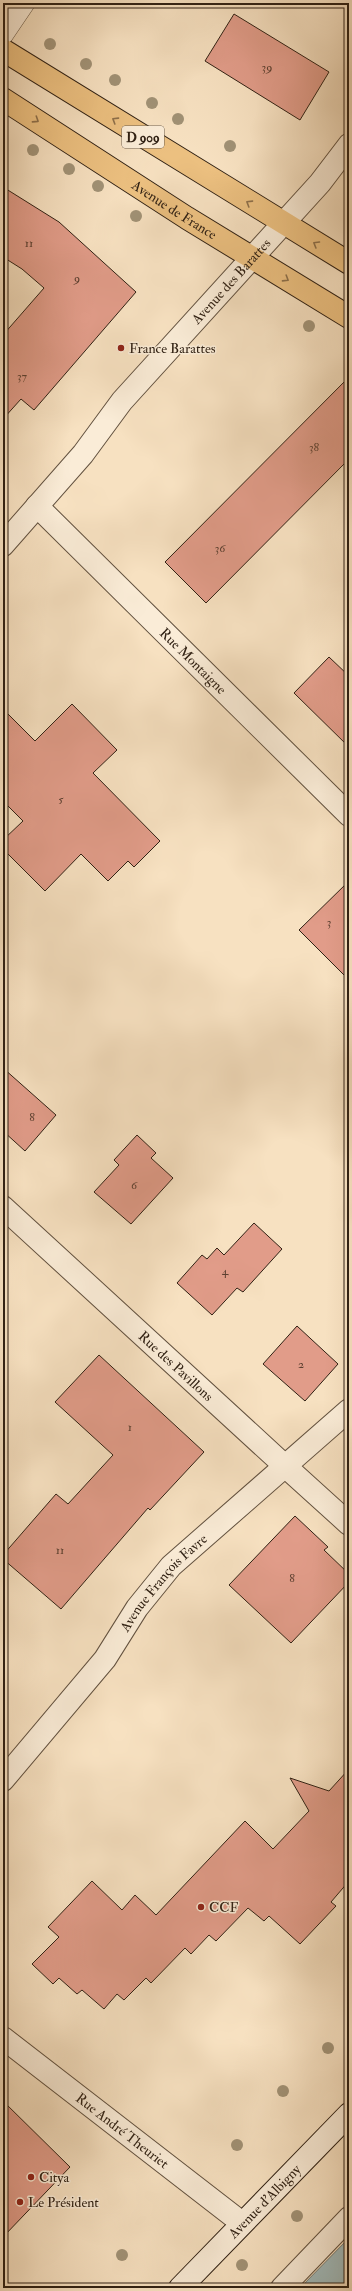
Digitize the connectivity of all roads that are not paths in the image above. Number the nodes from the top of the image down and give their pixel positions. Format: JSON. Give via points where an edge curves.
{"nodes":[{"id":1,"x":24,"y":3,"type":"edge"},
{"id":2,"x":3,"y":34,"type":"edge"},
{"id":3,"x":3,"y":50,"type":"edge"},
{"id":4,"x":3,"y":99,"type":"edge"},
{"id":5,"x":349,"y":145,"type":"edge"},
{"id":6,"x":283,"y":223,"type":"junction"},
{"id":7,"x":253,"y":259,"type":"junction"},
{"id":8,"x":349,"y":263,"type":"edge"},
{"id":9,"x":349,"y":317,"type":"edge"},
{"id":10,"x":37,"y":506,"type":"junction"},
{"id":11,"x":3,"y":545,"type":"edge"},
{"id":12,"x":349,"y":815,"type":"edge"},
{"id":13,"x":3,"y":1207,"type":"edge"},
{"id":14,"x":349,"y":1410,"type":"edge"},
{"id":15,"x":285,"y":1466,"type":"junction"},
{"id":16,"x":349,"y":1524,"type":"edge"},
{"id":17,"x":3,"y":1780,"type":"edge"},
{"id":18,"x":3,"y":2038,"type":"edge"},
{"id":19,"x":349,"y":2114,"type":"edge"},
{"id":20,"x":349,"y":2218,"type":"edge"},
{"id":21,"x":242,"y":2224,"type":"junction"},
{"id":22,"x":180,"y":2288,"type":"edge"},
{"id":23,"x":282,"y":2288,"type":"edge"}],
"edges":[{"from":1,"to":2,"type":"lane"},
{"from":6,"to":3,"type":"main road","number":"D 909","one_way":true},
{"from":4,"to":7,"type":"main road","name":"Avenue de France","one_way":true},
{"from":5,"to":6,"type":"street","name":"Avenue des Barattes","via":[[320,183]]},
{"from":6,"to":7,"type":"street","name":"Avenue des Barattes"},
{"from":8,"to":6,"type":"main road","number":"D 909","one_way":true},
{"from":7,"to":9,"type":"main road","name":"Avenue de France","one_way":true},
{"from":7,"to":10,"type":"street","name":"Avenue des Barattes","via":[[122,401],[83,454]]},
{"from":10,"to":11,"type":"street","name":"Avenue des Barattes"},
{"from":10,"to":12,"type":"street","name":"Rue Montaigne"},
{"from":13,"to":15,"type":"street","name":"Rue des Pavillons"},
{"from":14,"to":15,"type":"street","name":"Avenue François Favre"},
{"from":15,"to":16,"type":"street","name":"Rue des Pavillons"},
{"from":15,"to":17,"type":"street","name":"Avenue François Favre","via":[[171,1566],[137,1608],[105,1659]]},
{"from":18,"to":21,"type":"street","name":"Rue André Theuriet"},
{"from":19,"to":21,"type":"street","name":"Avenue d'Albigny"},
{"from":20,"to":23,"type":"street"},
{"from":21,"to":22,"type":"street","name":"Avenue d'Albigny"}]}
